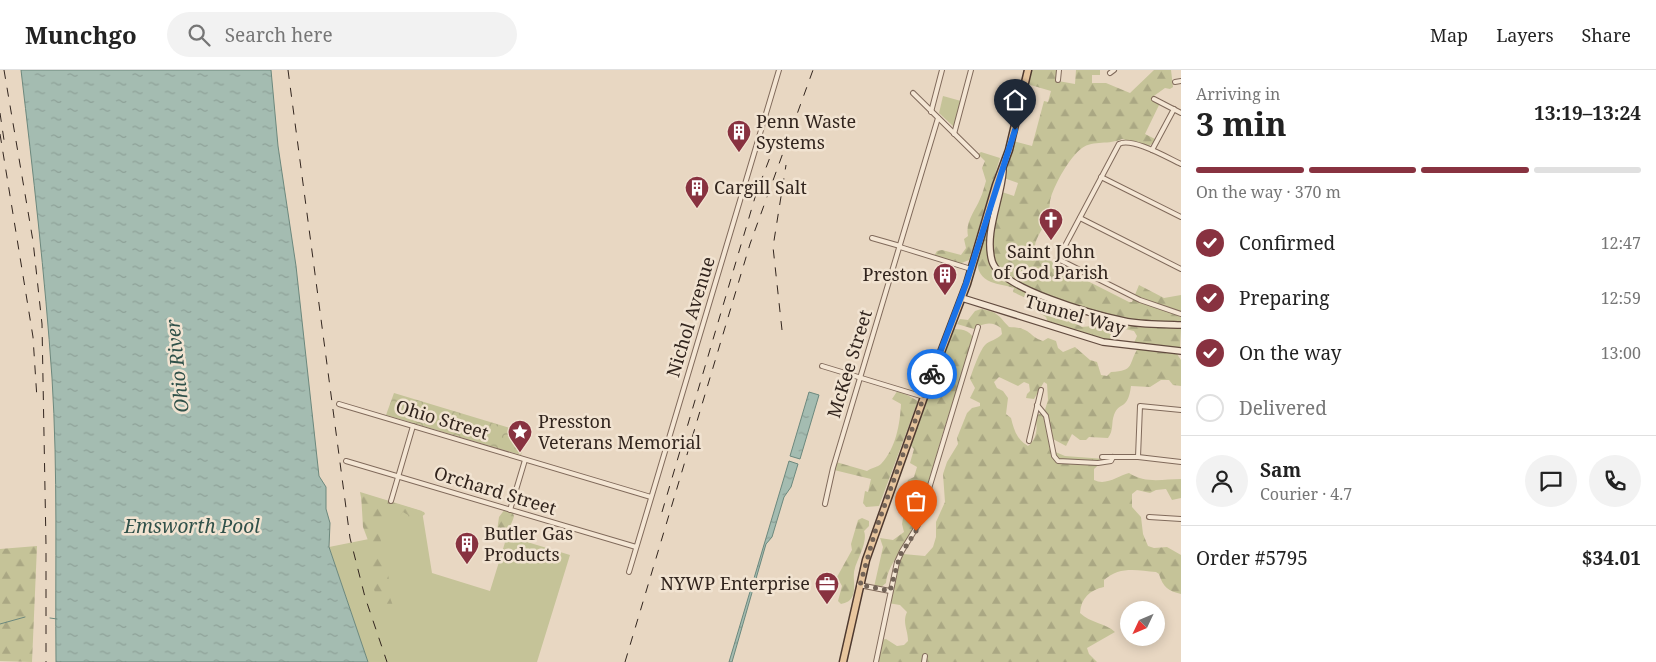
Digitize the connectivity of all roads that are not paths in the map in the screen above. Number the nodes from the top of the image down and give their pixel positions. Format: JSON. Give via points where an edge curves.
{"nodes":[{"id":1,"x":779,"y":70,"type":"edge"},
{"id":2,"x":942,"y":70,"type":"edge"},
{"id":3,"x":971,"y":70,"type":"edge"},
{"id":4,"x":1059,"y":70,"type":"edge"},
{"id":5,"x":1027,"y":71,"type":"edge"},
{"id":6,"x":1058,"y":80,"type":"dead end"},
{"id":7,"x":1181,"y":81,"type":"edge"},
{"id":8,"x":1175,"y":82,"type":"dead end"},
{"id":9,"x":913,"y":93,"type":"dead end"},
{"id":10,"x":1154,"y":99,"type":"dead end"},
{"id":11,"x":1174,"y":109,"type":"junction"},
{"id":12,"x":931,"y":112,"type":"junction"},
{"id":13,"x":1181,"y":113,"type":"edge"},
{"id":14,"x":938,"y":118,"type":"junction"},
{"id":15,"x":954,"y":134,"type":"junction"},
{"id":16,"x":1152,"y":150,"type":"junction"},
{"id":17,"x":977,"y":156,"type":"dead end"},
{"id":18,"x":1181,"y":164,"type":"edge"},
{"id":19,"x":1003,"y":171,"type":"junction"},
{"id":20,"x":1101,"y":177,"type":"junction"},
{"id":21,"x":1181,"y":217,"type":"edge"},
{"id":22,"x":1080,"y":218,"type":"junction"},
{"id":23,"x":872,"y":238,"type":"dead end"},
{"id":24,"x":900,"y":247,"type":"junction"},
{"id":25,"x":971,"y":269,"type":"junction"},
{"id":26,"x":1181,"y":269,"type":"edge"},
{"id":27,"x":962,"y":298,"type":"junction"},
{"id":28,"x":1181,"y":314,"type":"edge"},
{"id":29,"x":1181,"y":325,"type":"edge"},
{"id":30,"x":978,"y":327,"type":"dead end"},
{"id":31,"x":1181,"y":351,"type":"edge"},
{"id":32,"x":822,"y":366,"type":"dead end"},
{"id":33,"x":860,"y":378,"type":"junction"},
{"id":34,"x":1041,"y":390,"type":"dead end"},
{"id":35,"x":924,"y":397,"type":"junction"},
{"id":36,"x":339,"y":404,"type":"dead end"},
{"id":37,"x":1037,"y":405,"type":"junction"},
{"id":38,"x":1181,"y":410,"type":"edge"},
{"id":39,"x":413,"y":426,"type":"junction"},
{"id":40,"x":1029,"y":441,"type":"dead end"},
{"id":41,"x":1102,"y":457,"type":"dead end"},
{"id":42,"x":1113,"y":457,"type":"junction"},
{"id":43,"x":1138,"y":457,"type":"junction"},
{"id":44,"x":525,"y":460,"type":"junction"},
{"id":45,"x":346,"y":461,"type":"dead end"},
{"id":46,"x":1181,"y":462,"type":"edge"},
{"id":47,"x":398,"y":476,"type":"junction"},
{"id":48,"x":651,"y":497,"type":"junction"},
{"id":49,"x":391,"y":501,"type":"dead end"},
{"id":50,"x":825,"y":504,"type":"dead end"},
{"id":51,"x":510,"y":510,"type":"junction"},
{"id":52,"x":1149,"y":517,"type":"dead end"},
{"id":53,"x":1181,"y":519,"type":"edge"},
{"id":54,"x":636,"y":547,"type":"junction"},
{"id":55,"x":629,"y":572,"type":"dead end"},
{"id":56,"x":860,"y":585,"type":"junction"},
{"id":57,"x":890,"y":591,"type":"junction"},
{"id":58,"x":925,"y":656,"type":"dead end"},
{"id":59,"x":843,"y":662,"type":"edge"},
{"id":60,"x":876,"y":662,"type":"edge"},
{"id":61,"x":924,"y":662,"type":"edge"}],
"edges":[{"from":1,"to":48,"type":"street","name":"Nichol Avenue"},
{"from":2,"to":12,"type":"street"},
{"from":3,"to":15,"type":"street"},
{"from":4,"to":6,"type":"street"},
{"from":5,"to":19,"type":"main road"},
{"from":7,"to":8,"type":"street"},
{"from":9,"to":12,"type":"street"},
{"from":10,"to":11,"type":"street"},
{"from":11,"to":13,"type":"street"},
{"from":11,"to":16,"type":"street"},
{"from":12,"to":14,"type":"street"},
{"from":14,"to":15,"type":"street"},
{"from":14,"to":24,"type":"street","name":"McKee Street"},
{"from":15,"to":17,"type":"street"},
{"from":16,"to":18,"type":"street"},
{"from":16,"to":20,"type":"street","via":[[1121,142]]},
{"from":19,"to":25,"type":"main road"},
{"from":19,"to":29,"type":"street","via":[[990,243],[992,262],[999,273],[1064,304],[1125,321]]},
{"from":20,"to":21,"type":"street"},
{"from":20,"to":22,"type":"street"},
{"from":22,"to":26,"type":"street"},
{"from":22,"to":28,"type":"street","via":[[1058,259],[1140,300]]},
{"from":23,"to":24,"type":"street"},
{"from":24,"to":25,"type":"street"},
{"from":24,"to":33,"type":"street","name":"McKee Street"},
{"from":25,"to":27,"type":"main road"},
{"from":27,"to":31,"type":"street","name":"Tunnel Way","via":[[1103,342]]},
{"from":27,"to":35,"type":"main road"},
{"from":30,"to":57,"type":"street","via":[[918,525],[900,555]]},
{"from":32,"to":33,"type":"street"},
{"from":33,"to":35,"type":"street"},
{"from":33,"to":50,"type":"street","name":"McKee Street"},
{"from":34,"to":37,"type":"street"},
{"from":35,"to":56,"type":"main road","via":[[875,532]]},
{"from":36,"to":39,"type":"street","name":"Ohio Street"},
{"from":37,"to":40,"type":"street"},
{"from":37,"to":42,"type":"street","via":[[1046,416],[1054,456],[1058,461],[1098,463],[1111,461]]},
{"from":38,"to":43,"type":"street","via":[[1140,406]]},
{"from":39,"to":44,"type":"street","name":"Ohio Street"},
{"from":39,"to":47,"type":"street"},
{"from":41,"to":42,"type":"street"},
{"from":42,"to":43,"type":"street"},
{"from":43,"to":46,"type":"street"},
{"from":44,"to":48,"type":"street","name":"Ohio Street"},
{"from":44,"to":51,"type":"street"},
{"from":45,"to":47,"type":"street","name":"Orchard Street"},
{"from":47,"to":49,"type":"street"},
{"from":47,"to":51,"type":"street","name":"Orchard Street"},
{"from":48,"to":54,"type":"street","name":"Nichol Avenue"},
{"from":51,"to":54,"type":"street","name":"Orchard Street"},
{"from":52,"to":53,"type":"street"},
{"from":54,"to":55,"type":"street","name":"Nichol Avenue"},
{"from":56,"to":57,"type":"street"},
{"from":56,"to":59,"type":"main road"},
{"from":57,"to":60,"type":"street"},
{"from":58,"to":61,"type":"street"}]}
